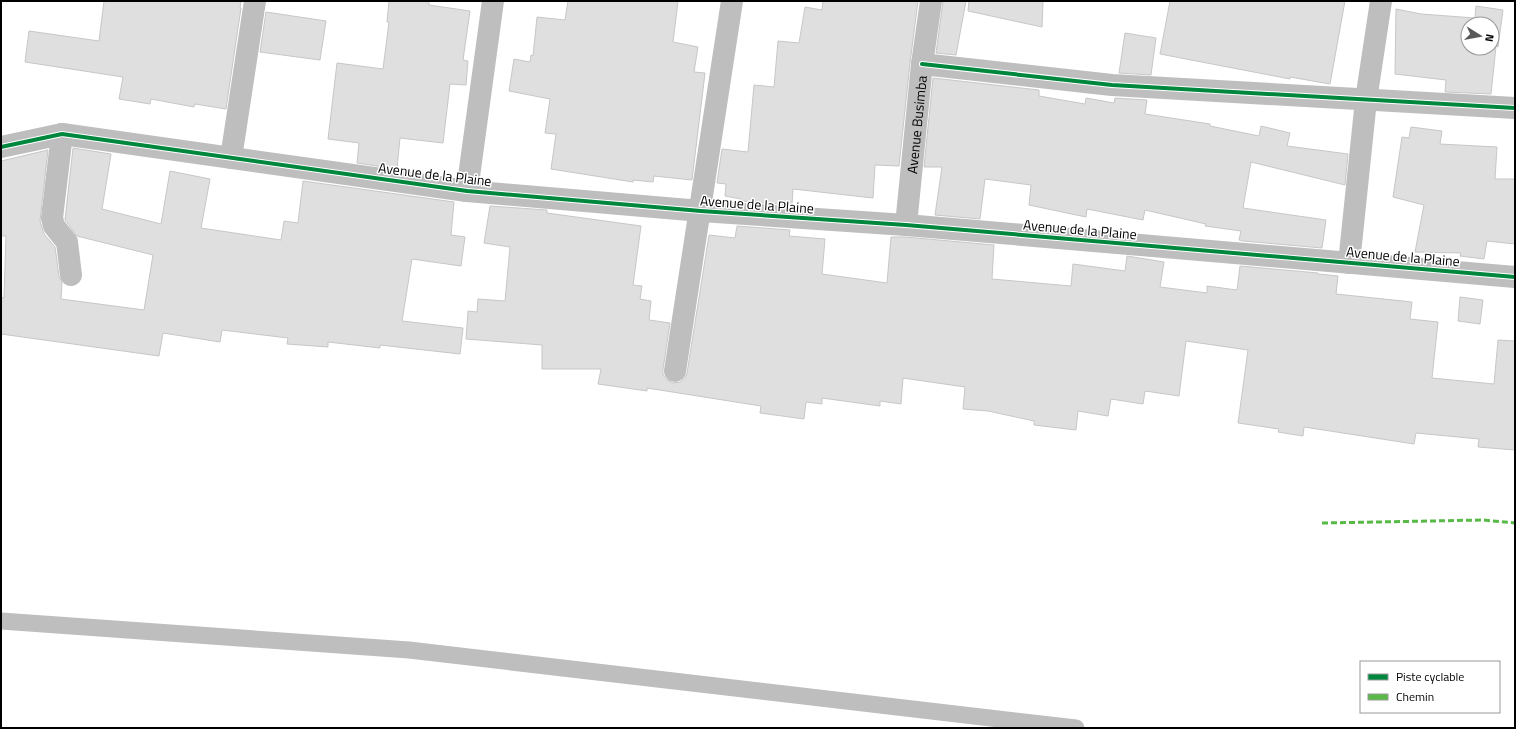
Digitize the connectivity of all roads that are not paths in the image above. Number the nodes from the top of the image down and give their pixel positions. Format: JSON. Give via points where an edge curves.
{"nodes":[{"id":1,"x":255,"y":1,"type":"edge"},
{"id":2,"x":493,"y":1,"type":"edge"},
{"id":3,"x":732,"y":1,"type":"edge"},
{"id":4,"x":931,"y":1,"type":"edge"},
{"id":5,"x":1381,"y":1,"type":"edge"},
{"id":6,"x":922,"y":64,"type":"junction"},
{"id":7,"x":1366,"y":100,"type":"junction"},
{"id":8,"x":1515,"y":108,"type":"edge"},
{"id":9,"x":62,"y":134,"type":"junction"},
{"id":10,"x":1,"y":147,"type":"edge"},
{"id":11,"x":231,"y":158,"type":"junction"},
{"id":12,"x":467,"y":191,"type":"junction"},
{"id":13,"x":701,"y":211,"type":"junction"},
{"id":14,"x":906,"y":225,"type":"junction"},
{"id":15,"x":1349,"y":263,"type":"junction"},
{"id":16,"x":71,"y":275,"type":"dead end"},
{"id":17,"x":1515,"y":277,"type":"edge"},
{"id":18,"x":675,"y":371,"type":"dead end"},
{"id":19,"x":1,"y":621,"type":"edge"},
{"id":20,"x":1076,"y":728,"type":"edge"}],
"edges":[{"from":1,"to":11,"type":"street"},
{"from":2,"to":12,"type":"street"},
{"from":3,"to":13,"type":"street"},
{"from":4,"to":6,"type":"street","name":"Avenue Busimba"},
{"from":5,"to":7,"type":"street"},
{"from":6,"to":7,"type":"street","via":[[1112,85]]},
{"from":6,"to":14,"type":"street","name":"Avenue Busimba"},
{"from":7,"to":8,"type":"street"},
{"from":7,"to":15,"type":"street"},
{"from":9,"to":10,"type":"street","name":"Avenue de la Plaine"},
{"from":9,"to":11,"type":"street","name":"Avenue de la Plaine"},
{"from":9,"to":16,"type":"street","via":[[52,218],[54,226],[67,242]]},
{"from":11,"to":12,"type":"street","name":"Avenue de la Plaine"},
{"from":12,"to":13,"type":"street","name":"Avenue de la Plaine"},
{"from":13,"to":14,"type":"street","name":"Avenue de la Plaine"},
{"from":13,"to":18,"type":"street"},
{"from":14,"to":15,"type":"street","name":"Avenue de la Plaine"},
{"from":15,"to":17,"type":"street","name":"Avenue de la Plaine"},
{"from":19,"to":20,"type":"lane","via":[[409,650]]}]}
